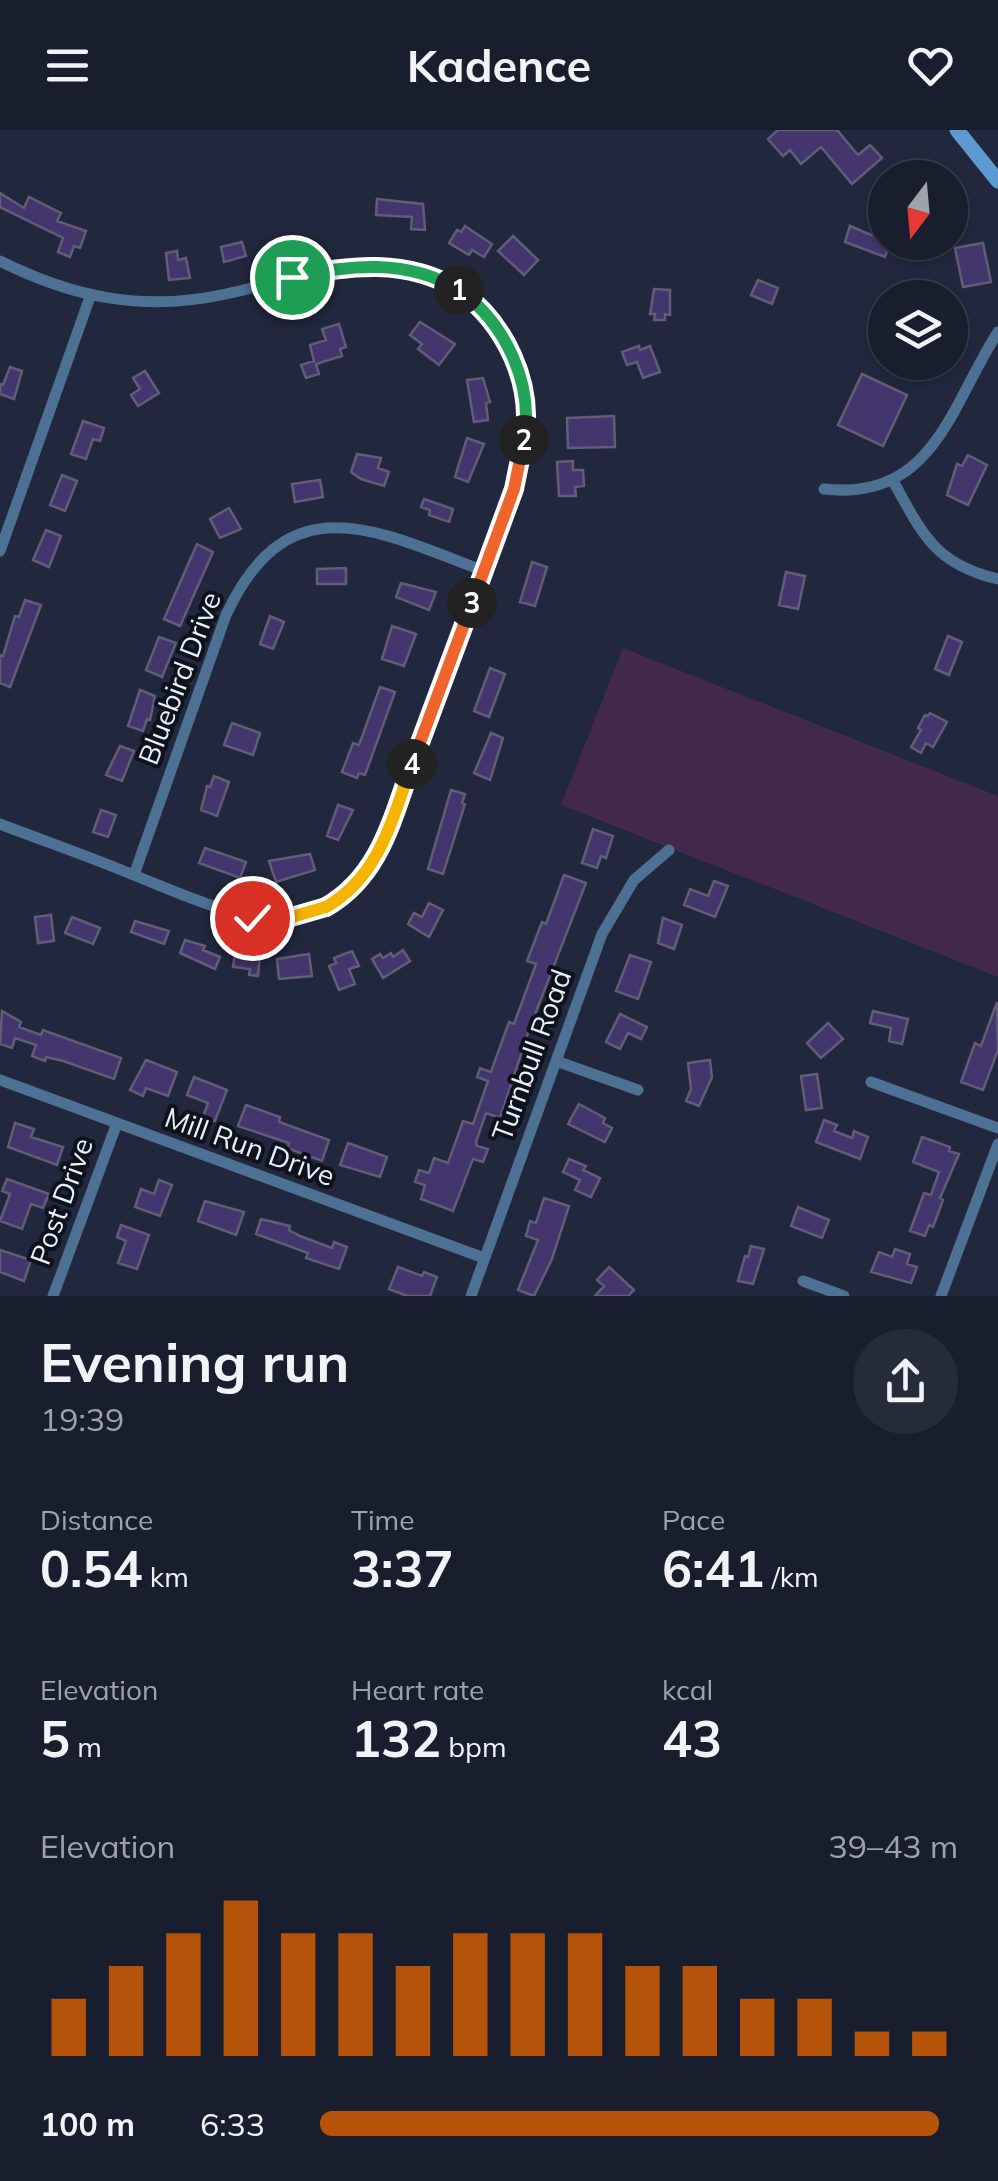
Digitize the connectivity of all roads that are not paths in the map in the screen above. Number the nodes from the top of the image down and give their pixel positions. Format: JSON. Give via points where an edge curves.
{"nodes":[{"id":1,"x":957,"y":130,"type":"edge"},
{"id":2,"x":998,"y":180,"type":"edge"},
{"id":3,"x":0,"y":261,"type":"edge"},
{"id":4,"x":90,"y":297,"type":"junction"},
{"id":5,"x":998,"y":332,"type":"edge"},
{"id":6,"x":892,"y":480,"type":"junction"},
{"id":7,"x":824,"y":489,"type":"dead end"},
{"id":8,"x":0,"y":551,"type":"edge"},
{"id":9,"x":484,"y":571,"type":"junction"},
{"id":10,"x":998,"y":579,"type":"edge"},
{"id":11,"x":0,"y":824,"type":"edge"},
{"id":12,"x":669,"y":850,"type":"dead end"},
{"id":13,"x":134,"y":875,"type":"junction"},
{"id":14,"x":556,"y":1061,"type":"junction"},
{"id":15,"x":0,"y":1080,"type":"edge"},
{"id":16,"x":870,"y":1082,"type":"dead end"},
{"id":17,"x":638,"y":1090,"type":"dead end"},
{"id":18,"x":116,"y":1123,"type":"junction"},
{"id":19,"x":998,"y":1128,"type":"edge"},
{"id":20,"x":998,"y":1144,"type":"edge"},
{"id":21,"x":484,"y":1258,"type":"junction"},
{"id":22,"x":803,"y":1281,"type":"dead end"},
{"id":23,"x":52,"y":1296,"type":"edge"},
{"id":24,"x":471,"y":1296,"type":"edge"},
{"id":25,"x":844,"y":1296,"type":"edge"},
{"id":26,"x":940,"y":1296,"type":"edge"}],
"edges":[{"from":1,"to":2,"type":"main road"},
{"from":3,"to":4,"type":"street"},
{"from":4,"to":8,"type":"street"},
{"from":4,"to":9,"type":"street","via":[[172,302],[371,266],[417,272],[464,294],[509,349],[527,415],[514,489]]},
{"from":5,"to":6,"type":"street","via":[[936,444]]},
{"from":6,"to":7,"type":"street"},
{"from":6,"to":10,"type":"street","via":[[937,552],[962,569]]},
{"from":9,"to":13,"type":"street","via":[[378,856],[353,888],[321,910],[270,919],[237,914]]},
{"from":9,"to":13,"type":"street","name":"Bluebird Drive","via":[[374,530],[339,526],[297,536],[265,558],[226,616]]},
{"from":11,"to":13,"type":"street"},
{"from":12,"to":14,"type":"street","name":"Turnbull Road","via":[[634,880],[609,918]]},
{"from":14,"to":17,"type":"street"},
{"from":14,"to":21,"type":"street","name":"Turnbull Road"},
{"from":15,"to":18,"type":"street","name":"Mill Run Drive"},
{"from":16,"to":19,"type":"street"},
{"from":18,"to":21,"type":"street","name":"Mill Run Drive"},
{"from":18,"to":23,"type":"street","name":"Post Drive"},
{"from":20,"to":26,"type":"street"},
{"from":21,"to":24,"type":"street","name":"Turnbull Road"},
{"from":22,"to":25,"type":"street"}]}
